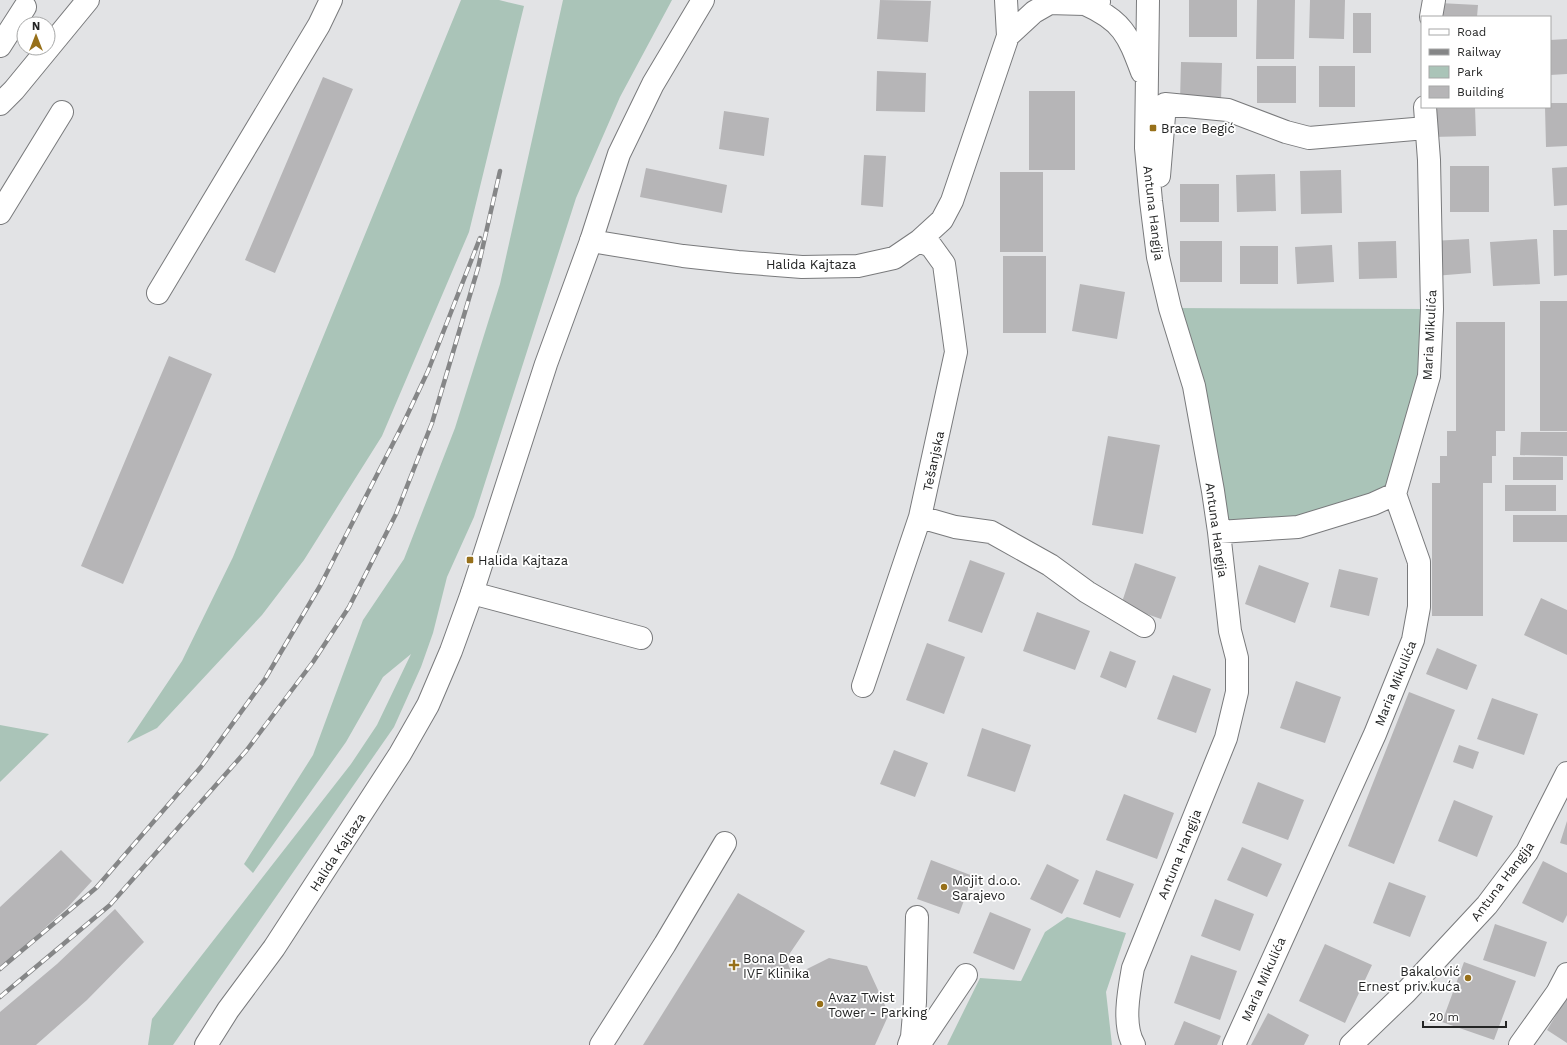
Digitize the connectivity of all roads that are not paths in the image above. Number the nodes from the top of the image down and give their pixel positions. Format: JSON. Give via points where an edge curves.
{"nodes":[{"id":1,"x":88,"y":0,"type":"edge"},
{"id":2,"x":331,"y":0,"type":"edge"},
{"id":3,"x":703,"y":0,"type":"edge"},
{"id":4,"x":1006,"y":0,"type":"edge"},
{"id":5,"x":1109,"y":0,"type":"edge"},
{"id":6,"x":1148,"y":0,"type":"edge"},
{"id":7,"x":1434,"y":0,"type":"edge"},
{"id":8,"x":1052,"y":2,"type":"edge"},
{"id":9,"x":1085,"y":4,"type":"junction"},
{"id":10,"x":25,"y":7,"type":"dead end"},
{"id":11,"x":1431,"y":16,"type":"edge"},
{"id":12,"x":1008,"y":36,"type":"junction"},
{"id":13,"x":0,"y":46,"type":"edge"},
{"id":14,"x":1146,"y":82,"type":"junction"},
{"id":15,"x":0,"y":104,"type":"edge"},
{"id":16,"x":62,"y":112,"type":"dead end"},
{"id":17,"x":1426,"y":117,"type":"edge"},
{"id":18,"x":0,"y":213,"type":"edge"},
{"id":19,"x":591,"y":241,"type":"junction"},
{"id":20,"x":919,"y":241,"type":"junction"},
{"id":21,"x":1158,"y":257,"type":"junction"},
{"id":22,"x":158,"y":293,"type":"dead end"},
{"id":23,"x":1395,"y":494,"type":"junction"},
{"id":24,"x":920,"y":517,"type":"junction"},
{"id":25,"x":1219,"y":532,"type":"junction"},
{"id":26,"x":472,"y":593,"type":"junction"},
{"id":27,"x":1144,"y":626,"type":"dead end"},
{"id":28,"x":641,"y":638,"type":"dead end"},
{"id":29,"x":863,"y":686,"type":"dead end"},
{"id":30,"x":1567,"y":773,"type":"edge"},
{"id":31,"x":725,"y":843,"type":"dead end"},
{"id":32,"x":917,"y":918,"type":"dead end"},
{"id":33,"x":1567,"y":974,"type":"edge"},
{"id":34,"x":966,"y":975,"type":"dead end"},
{"id":35,"x":206,"y":1045,"type":"edge"},
{"id":36,"x":601,"y":1045,"type":"edge"},
{"id":37,"x":910,"y":1045,"type":"edge"},
{"id":38,"x":919,"y":1045,"type":"edge"},
{"id":39,"x":1134,"y":1045,"type":"edge"},
{"id":40,"x":1234,"y":1045,"type":"edge"},
{"id":41,"x":1351,"y":1045,"type":"edge"},
{"id":42,"x":1520,"y":1045,"type":"edge"}],
"edges":[{"from":1,"to":15,"type":"street"},
{"from":2,"to":22,"type":"street","via":[[319,25]]},
{"from":3,"to":19,"type":"street","name":"Halida Kajtaza","via":[[653,84],[619,154]]},
{"from":4,"to":12,"type":"street","name":"Halida Kajtaza"},
{"from":5,"to":9,"type":"street","name":"Halida Kajtaza"},
{"from":6,"to":14,"type":"street","name":"Antuna Hangija"},
{"from":7,"to":11,"type":"street"},
{"from":8,"to":9,"type":"street","name":"Halida Kajtaza"},
{"from":8,"to":12,"type":"street","name":"Halida Kajtaza","via":[[1034,12]]},
{"from":9,"to":14,"type":"street","name":"Halida Kajtaza","via":[[1105,13],[1116,23],[1130,41]]},
{"from":10,"to":13,"type":"street"},
{"from":12,"to":20,"type":"street","name":"Halida Kajtaza","via":[[952,201],[942,220]]},
{"from":14,"to":21,"type":"street","name":"Antuna Hangija","via":[[1146,148]]},
{"from":16,"to":18,"type":"street"},
{"from":17,"to":21,"type":"street","via":[[1309,138],[1228,110],[1165,104],[1159,177]]},
{"from":17,"to":23,"type":"street","name":"Maria Mikulića","via":[[1432,309],[1429,376]]},
{"from":19,"to":20,"type":"street","name":"Halida Kajtaza","via":[[683,256],[802,267],[858,266],[894,258]]},
{"from":19,"to":26,"type":"street","name":"Halida Kajtaza","via":[[546,364]]},
{"from":20,"to":24,"type":"street","name":"Tešanjska","via":[[931,246],[944,264],[956,352]]},
{"from":21,"to":25,"type":"street","name":"Antuna Hangija","via":[[1170,308],[1194,386]]},
{"from":23,"to":25,"type":"street","via":[[1373,504],[1298,527]]},
{"from":23,"to":40,"type":"street","name":"Maria Mikulića","via":[[1419,562],[1419,607],[1413,640],[1375,734]]},
{"from":24,"to":27,"type":"street","via":[[991,532],[1050,565],[1087,592]]},
{"from":24,"to":29,"type":"street","name":"Tešanjska"},
{"from":25,"to":39,"type":"street","name":"Antuna Hangija","via":[[1230,631],[1237,658],[1237,692],[1226,738],[1133,968],[1127,1002],[1130,1038]]},
{"from":26,"to":28,"type":"street"},
{"from":26,"to":35,"type":"street","name":"Halida Kajtaza","via":[[428,705],[400,754],[274,948],[228,1010]]},
{"from":30,"to":41,"type":"street","name":"Antuna Hangija","via":[[1527,852],[1487,905],[1406,992]]},
{"from":31,"to":36,"type":"street"},
{"from":32,"to":37,"type":"street","via":[[915,1002]]},
{"from":33,"to":42,"type":"street"},
{"from":34,"to":38,"type":"street"}]}
